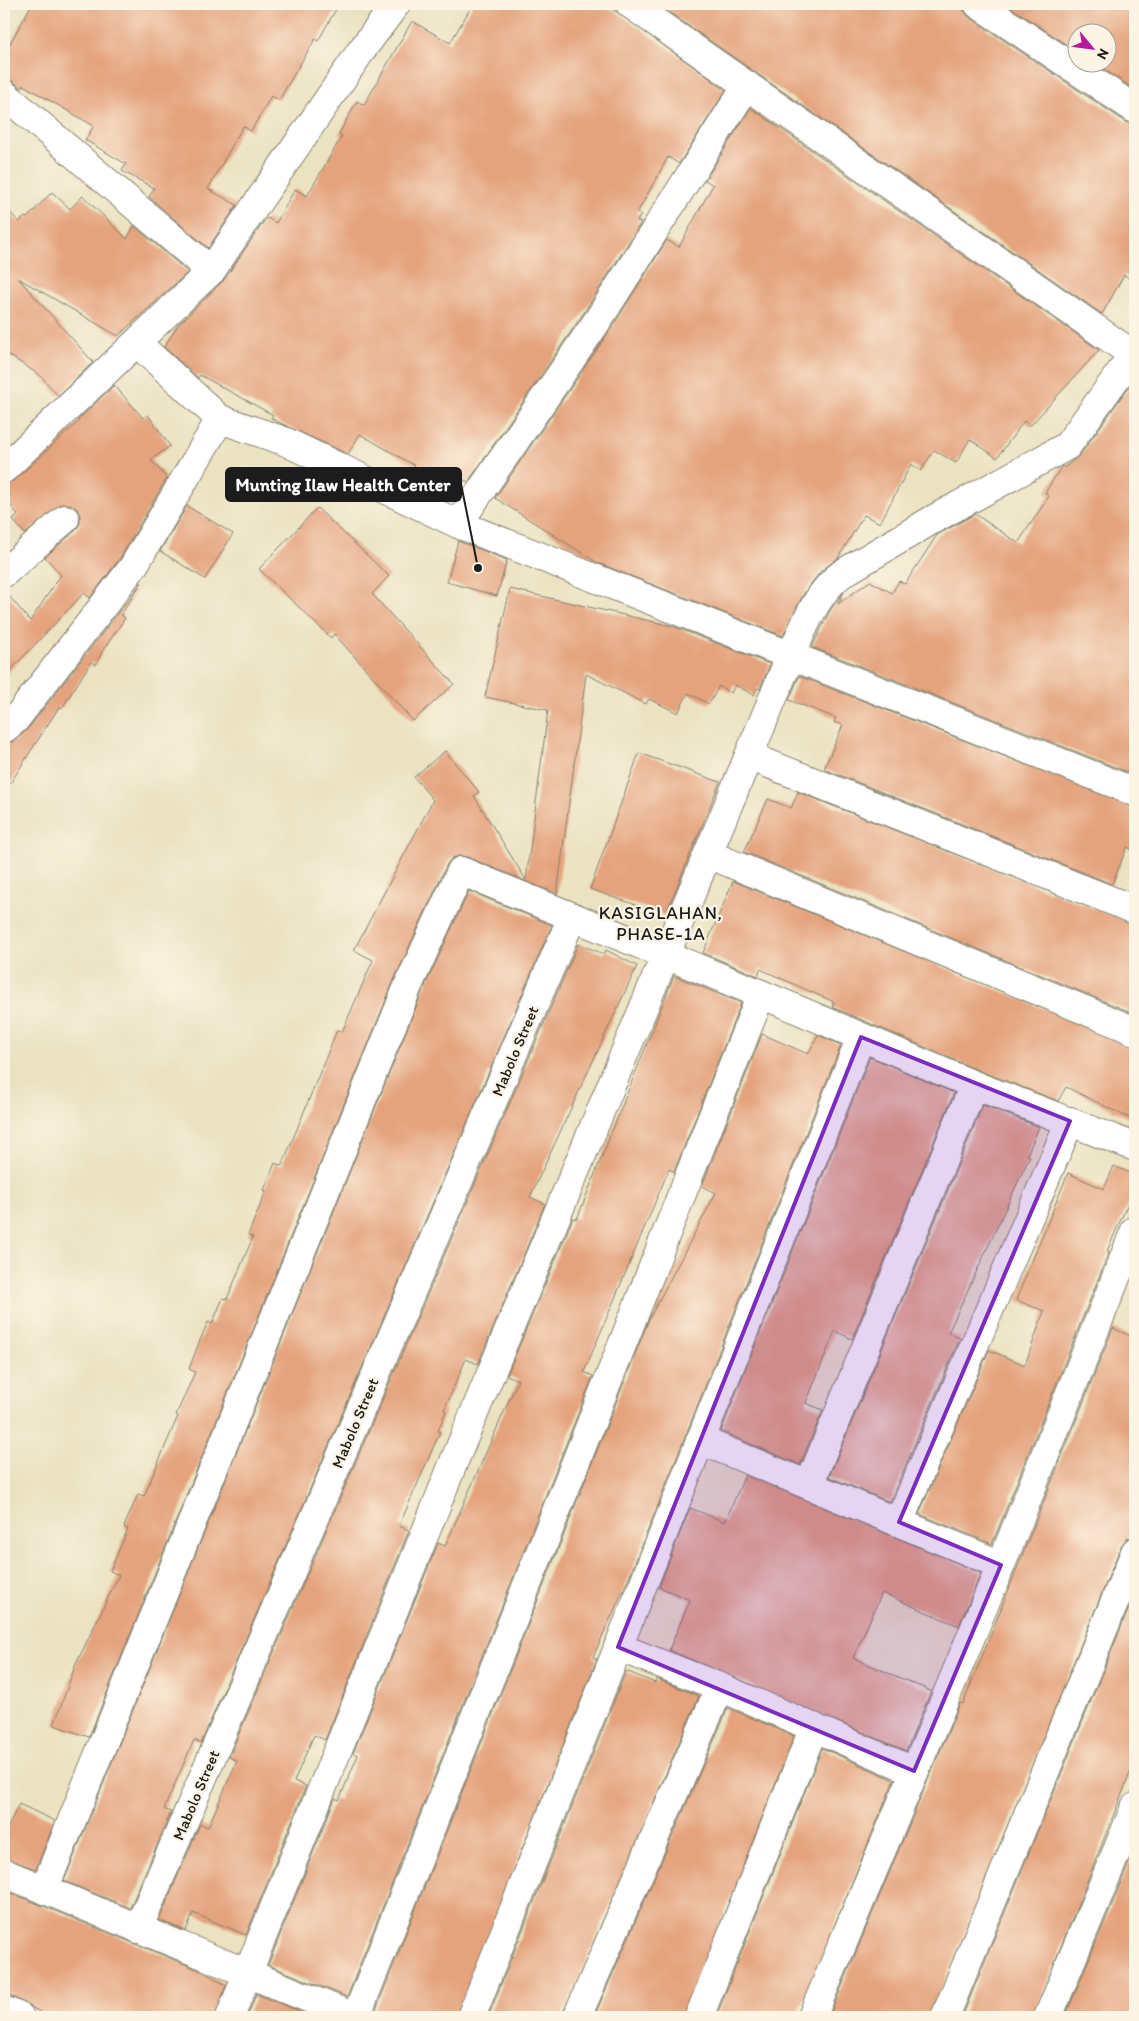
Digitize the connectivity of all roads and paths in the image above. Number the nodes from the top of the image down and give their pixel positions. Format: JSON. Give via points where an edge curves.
{"nodes":[{"id":1,"x":396,"y":4,"type":"edge"},
{"id":2,"x":630,"y":4,"type":"edge"},
{"id":3,"x":978,"y":4,"type":"edge"},
{"id":4,"x":746,"y":85,"type":"junction"},
{"id":5,"x":4,"y":94,"type":"edge"},
{"id":6,"x":1135,"y":108,"type":"edge"},
{"id":7,"x":211,"y":272,"type":"junction"},
{"id":8,"x":137,"y":343,"type":"junction"},
{"id":9,"x":1135,"y":354,"type":"edge"},
{"id":10,"x":220,"y":419,"type":"junction"},
{"id":11,"x":4,"y":469,"type":"edge"},
{"id":12,"x":65,"y":519,"type":"dead end"},
{"id":13,"x":458,"y":524,"type":"junction"},
{"id":14,"x":4,"y":573,"type":"edge"},
{"id":15,"x":790,"y":657,"type":"junction"},
{"id":16,"x":4,"y":729,"type":"edge"},
{"id":17,"x":749,"y":756,"type":"junction"},
{"id":18,"x":1135,"y":792,"type":"edge"},
{"id":19,"x":708,"y":854,"type":"junction"},
{"id":20,"x":1135,"y":910,"type":"edge"},
{"id":21,"x":572,"y":917,"type":"junction"},
{"id":22,"x":665,"y":956,"type":"junction"},
{"id":23,"x":761,"y":994,"type":"junction"},
{"id":24,"x":1135,"y":1031,"type":"edge"},
{"id":25,"x":861,"y":1037,"type":"junction"},
{"id":26,"x":974,"y":1085,"type":"junction"},
{"id":27,"x":1070,"y":1122,"type":"junction"},
{"id":28,"x":1135,"y":1147,"type":"edge"},
{"id":29,"x":1135,"y":1230,"type":"edge"},
{"id":30,"x":700,"y":1440,"type":"junction"},
{"id":31,"x":809,"y":1485,"type":"junction"},
{"id":32,"x":899,"y":1522,"type":"junction"},
{"id":33,"x":1135,"y":1552,"type":"edge"},
{"id":34,"x":1001,"y":1565,"type":"junction"},
{"id":35,"x":618,"y":1648,"type":"junction"},
{"id":36,"x":720,"y":1687,"type":"junction"},
{"id":37,"x":814,"y":1727,"type":"junction"},
{"id":38,"x":914,"y":1770,"type":"junction"},
{"id":39,"x":1135,"y":1807,"type":"edge"},
{"id":40,"x":4,"y":1874,"type":"edge"},
{"id":41,"x":44,"y":1890,"type":"junction"},
{"id":42,"x":138,"y":1929,"type":"junction"},
{"id":43,"x":248,"y":1973,"type":"junction"},
{"id":44,"x":4,"y":2010,"type":"edge"},
{"id":45,"x":20,"y":2017,"type":"edge"},
{"id":46,"x":230,"y":2017,"type":"edge"},
{"id":47,"x":355,"y":2017,"type":"edge"},
{"id":48,"x":472,"y":2017,"type":"edge"},
{"id":49,"x":577,"y":2017,"type":"edge"},
{"id":50,"x":698,"y":2017,"type":"edge"},
{"id":51,"x":812,"y":2017,"type":"edge"},
{"id":52,"x":945,"y":2017,"type":"edge"},
{"id":53,"x":1048,"y":2017,"type":"edge"}],
"edges":[{"from":1,"to":7,"type":"street"},
{"from":2,"to":4,"type":"street"},
{"from":3,"to":6,"type":"street"},
{"from":4,"to":9,"type":"street"},
{"from":4,"to":13,"type":"street","via":[[598,320]]},
{"from":5,"to":7,"type":"street"},
{"from":7,"to":8,"type":"street"},
{"from":8,"to":10,"type":"street"},
{"from":8,"to":11,"type":"street"},
{"from":9,"to":15,"type":"street","via":[[1067,446],[932,520],[830,582]]},
{"from":10,"to":13,"type":"street","via":[[284,441]]},
{"from":10,"to":16,"type":"street","via":[[133,567],[15,720]]},
{"from":12,"to":14,"type":"street"},
{"from":13,"to":15,"type":"street"},
{"from":15,"to":17,"type":"street"},
{"from":15,"to":18,"type":"street"},
{"from":17,"to":19,"type":"street"},
{"from":17,"to":20,"type":"street"},
{"from":19,"to":22,"type":"street"},
{"from":19,"to":24,"type":"street"},
{"from":21,"to":22,"type":"street"},
{"from":21,"to":41,"type":"street","via":[[462,871],[408,986]]},
{"from":21,"to":42,"type":"street","name":"Mabolo Street"},
{"from":22,"to":23,"type":"street"},
{"from":22,"to":43,"type":"street","via":[[453,1464]]},
{"from":23,"to":25,"type":"street"},
{"from":23,"to":47,"type":"street"},
{"from":25,"to":26,"type":"street"},
{"from":25,"to":30,"type":"street"},
{"from":26,"to":27,"type":"street"},
{"from":26,"to":31,"type":"street"},
{"from":27,"to":28,"type":"street"},
{"from":27,"to":32,"type":"street"},
{"from":29,"to":34,"type":"street"},
{"from":30,"to":31,"type":"street"},
{"from":30,"to":35,"type":"street"},
{"from":31,"to":32,"type":"street"},
{"from":32,"to":34,"type":"street"},
{"from":33,"to":52,"type":"street"},
{"from":34,"to":38,"type":"street"},
{"from":35,"to":36,"type":"street"},
{"from":35,"to":48,"type":"street"},
{"from":36,"to":37,"type":"street"},
{"from":36,"to":49,"type":"street"},
{"from":37,"to":38,"type":"street"},
{"from":37,"to":50,"type":"street"},
{"from":38,"to":51,"type":"street"},
{"from":39,"to":53,"type":"street"},
{"from":40,"to":41,"type":"street"},
{"from":41,"to":42,"type":"street"},
{"from":42,"to":43,"type":"street"},
{"from":43,"to":46,"type":"street"},
{"from":43,"to":47,"type":"street"},
{"from":44,"to":45,"type":"street"}]}
